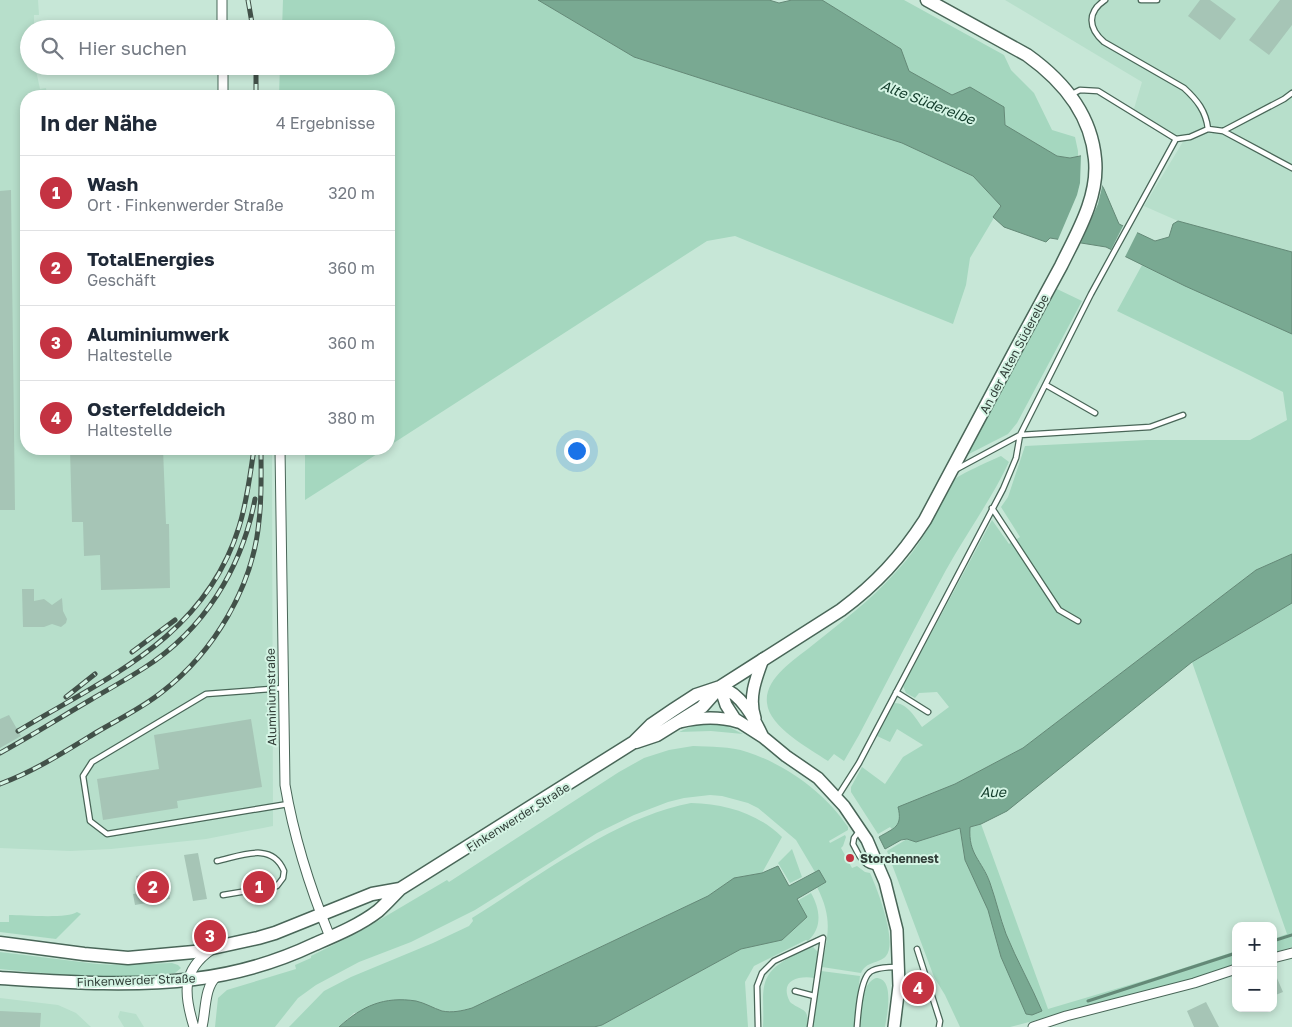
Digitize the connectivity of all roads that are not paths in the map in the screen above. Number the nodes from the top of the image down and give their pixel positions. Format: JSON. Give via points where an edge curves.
{"nodes":[{"id":1,"x":222,"y":0,"type":"edge"},
{"id":2,"x":927,"y":0,"type":"edge"},
{"id":3,"x":1106,"y":0,"type":"edge"},
{"id":4,"x":1140,"y":0,"type":"edge"},
{"id":5,"x":1157,"y":0,"type":"edge"},
{"id":6,"x":222,"y":20,"type":"edge"},
{"id":7,"x":223,"y":75,"type":"edge"},
{"id":8,"x":223,"y":90,"type":"edge"},
{"id":9,"x":1292,"y":93,"type":"edge"},
{"id":10,"x":1070,"y":95,"type":"junction"},
{"id":11,"x":1208,"y":130,"type":"junction"},
{"id":12,"x":1223,"y":131,"type":"junction"},
{"id":13,"x":1176,"y":139,"type":"junction"},
{"id":14,"x":1292,"y":168,"type":"edge"},
{"id":15,"x":1046,"y":385,"type":"junction"},
{"id":16,"x":1095,"y":413,"type":"dead end"},
{"id":17,"x":1183,"y":415,"type":"dead end"},
{"id":18,"x":1020,"y":435,"type":"junction"},
{"id":19,"x":280,"y":455,"type":"edge"},
{"id":20,"x":950,"y":473,"type":"junction"},
{"id":21,"x":992,"y":508,"type":"junction"},
{"id":22,"x":1078,"y":621,"type":"dead end"},
{"id":23,"x":763,"y":659,"type":"junction"},
{"id":24,"x":720,"y":687,"type":"junction"},
{"id":25,"x":284,"y":688,"type":"junction"},
{"id":26,"x":896,"y":692,"type":"junction"},
{"id":27,"x":928,"y":712,"type":"dead end"},
{"id":28,"x":680,"y":722,"type":"junction"},
{"id":29,"x":740,"y":723,"type":"junction"},
{"id":30,"x":757,"y":725,"type":"junction"},
{"id":31,"x":763,"y":736,"type":"junction"},
{"id":32,"x":634,"y":742,"type":"junction"},
{"id":33,"x":837,"y":798,"type":"junction"},
{"id":34,"x":288,"y":804,"type":"junction"},
{"id":35,"x":217,"y":861,"type":"dead end"},
{"id":36,"x":400,"y":889,"type":"junction"},
{"id":37,"x":223,"y":896,"type":"dead end"},
{"id":38,"x":321,"y":914,"type":"junction"},
{"id":39,"x":330,"y":937,"type":"junction"},
{"id":40,"x":0,"y":943,"type":"edge"},
{"id":41,"x":213,"y":949,"type":"junction"},
{"id":42,"x":917,"y":949,"type":"dead end"},
{"id":43,"x":1292,"y":953,"type":"edge"},
{"id":44,"x":1277,"y":957,"type":"edge"},
{"id":45,"x":899,"y":967,"type":"junction"},
{"id":46,"x":1232,"y":970,"type":"edge"},
{"id":47,"x":217,"y":976,"type":"junction"},
{"id":48,"x":0,"y":978,"type":"edge"},
{"id":49,"x":187,"y":980,"type":"junction"},
{"id":50,"x":795,"y":991,"type":"dead end"},
{"id":51,"x":814,"y":996,"type":"junction"},
{"id":52,"x":194,"y":1027,"type":"edge"},
{"id":53,"x":202,"y":1027,"type":"edge"},
{"id":54,"x":758,"y":1027,"type":"edge"},
{"id":55,"x":810,"y":1027,"type":"edge"},
{"id":56,"x":857,"y":1027,"type":"edge"},
{"id":57,"x":894,"y":1027,"type":"edge"},
{"id":58,"x":939,"y":1027,"type":"edge"},
{"id":59,"x":1033,"y":1027,"type":"edge"}],
"edges":[{"from":1,"to":6,"type":"street"},
{"from":2,"to":10,"type":"main road","name":"An der Alten Süderelbe","via":[[1027,55]]},
{"from":3,"to":11,"type":"lane","via":[[1092,13],[1091,21],[1097,36],[1188,92],[1204,110]]},
{"from":4,"to":5,"type":"lane"},
{"from":7,"to":8,"type":"street"},
{"from":9,"to":12,"type":"lane"},
{"from":10,"to":13,"type":"lane","via":[[1080,90],[1098,91]]},
{"from":10,"to":20,"type":"main road","name":"An der Alten Süderelbe","via":[[1088,128],[1096,160],[1093,188],[1085,215]]},
{"from":11,"to":12,"type":"lane"},
{"from":11,"to":13,"type":"lane"},
{"from":12,"to":14,"type":"lane"},
{"from":13,"to":15,"type":"lane","via":[[1130,220]]},
{"from":15,"to":16,"type":"lane"},
{"from":15,"to":18,"type":"lane"},
{"from":17,"to":18,"type":"lane","via":[[1150,427]]},
{"from":18,"to":20,"type":"lane"},
{"from":18,"to":21,"type":"lane","via":[[1016,458]]},
{"from":19,"to":25,"type":"street","name":"Aluminiumstraße"},
{"from":20,"to":23,"type":"main road","name":"An der Alten Süderelbe","via":[[915,536],[884,574],[840,610]]},
{"from":21,"to":22,"type":"lane","via":[[1059,610]]},
{"from":21,"to":26,"type":"lane"},
{"from":23,"to":24,"type":"main road","name":"An der Alten Süderelbe"},
{"from":23,"to":30,"type":"street","via":[[752,699]]},
{"from":24,"to":28,"type":"main road","name":"Finkenwerder Straße","via":[[702,708]]},
{"from":24,"to":29,"type":"street","via":[[726,706]]},
{"from":24,"to":30,"type":"street","via":[[737,696]]},
{"from":24,"to":32,"type":"main road","name":"Finkenwerder Straße","via":[[696,696],[665,715]]},
{"from":25,"to":34,"type":"street","name":"Aluminiumstraße"},
{"from":25,"to":34,"type":"lane","via":[[206,694],[92,762],[84,776],[90,821],[107,834]]},
{"from":26,"to":27,"type":"lane"},
{"from":26,"to":33,"type":"lane"},
{"from":28,"to":29,"type":"street","via":[[714,717]]},
{"from":28,"to":32,"type":"main road","name":"Finkenwerder Straße","via":[[657,735]]},
{"from":29,"to":31,"type":"street"},
{"from":30,"to":31,"type":"street"},
{"from":31,"to":33,"type":"street","via":[[818,778]]},
{"from":32,"to":36,"type":"main road","name":"Finkenwerder Straße"},
{"from":33,"to":45,"type":"street","via":[[860,829],[880,868],[894,917]]},
{"from":34,"to":38,"type":"street","name":"Aluminiumstraße","via":[[305,870]]},
{"from":35,"to":37,"type":"lane","via":[[262,852],[272,856],[284,871],[277,886]]},
{"from":36,"to":38,"type":"main road","name":"Finkenwerder Straße","via":[[372,894]]},
{"from":36,"to":39,"type":"main road","name":"Finkenwerder Straße","via":[[378,911]]},
{"from":38,"to":39,"type":"street","name":"Aluminiumstraße"},
{"from":38,"to":41,"type":"main road","name":"Finkenwerder Straße","via":[[276,932]]},
{"from":39,"to":47,"type":"main road","name":"Finkenwerder Straße","via":[[279,959]]},
{"from":40,"to":41,"type":"main road","name":"Finkenwerder Straße","via":[[128,958]]},
{"from":41,"to":49,"type":"street","via":[[198,960]]},
{"from":42,"to":58,"type":"lane","via":[[940,1021]]},
{"from":43,"to":44,"type":"street"},
{"from":45,"to":56,"type":"lane","via":[[874,970],[866,976]]},
{"from":45,"to":57,"type":"street"},
{"from":46,"to":59,"type":"street"},
{"from":47,"to":49,"type":"main road","name":"Finkenwerder Straße"},
{"from":47,"to":53,"type":"street","via":[[212,979],[208,990]]},
{"from":48,"to":49,"type":"main road","name":"Finkenwerder Straße","via":[[81,982]]},
{"from":49,"to":52,"type":"street"},
{"from":50,"to":51,"type":"lane"},
{"from":51,"to":54,"type":"lane","via":[[823,938],[774,961],[762,973],[757,986]]},
{"from":51,"to":55,"type":"lane"}]}
